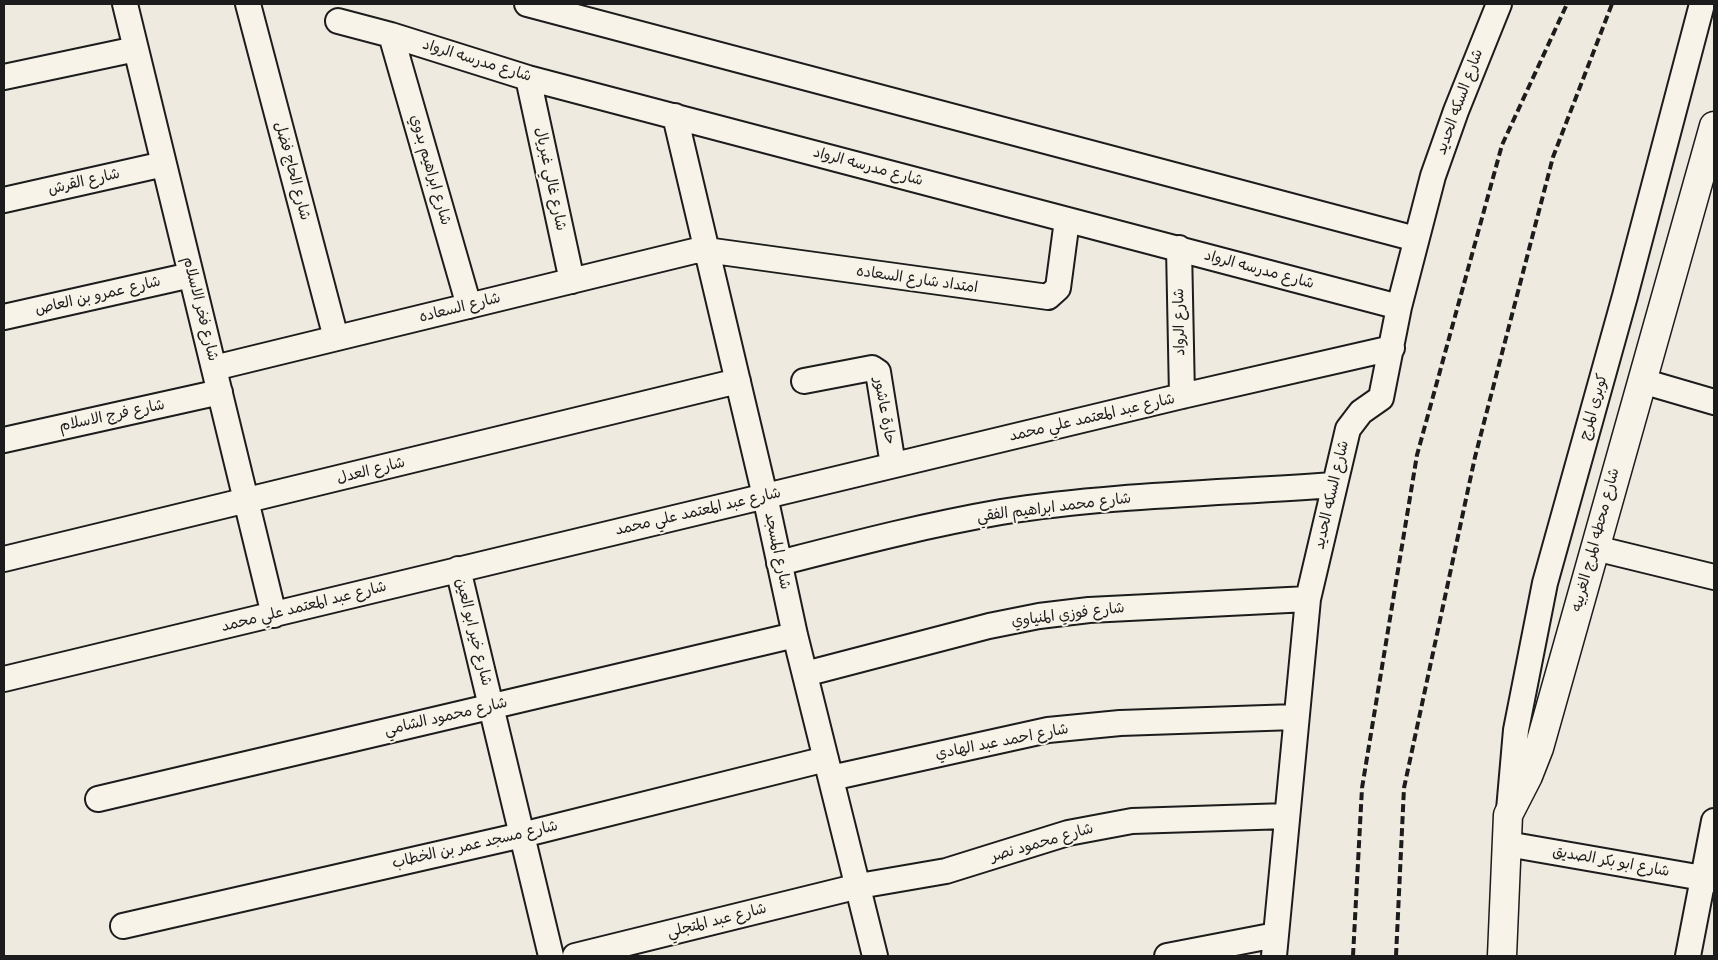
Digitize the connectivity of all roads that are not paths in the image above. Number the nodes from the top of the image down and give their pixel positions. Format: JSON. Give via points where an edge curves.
{"nodes":[{"id":1,"x":124,"y":4,"type":"edge"},
{"id":2,"x":248,"y":4,"type":"edge"},
{"id":3,"x":527,"y":4,"type":"edge"},
{"id":4,"x":1499,"y":4,"type":"edge"},
{"id":5,"x":1698,"y":7,"type":"edge"},
{"id":6,"x":338,"y":21,"type":"dead end"},
{"id":7,"x":391,"y":35,"type":"junction"},
{"id":8,"x":136,"y":49,"type":"junction"},
{"id":9,"x":4,"y":77,"type":"edge"},
{"id":10,"x":528,"y":78,"type":"junction"},
{"id":11,"x":675,"y":116,"type":"junction"},
{"id":12,"x":1714,"y":126,"type":"edge"},
{"id":13,"x":164,"y":164,"type":"junction"},
{"id":14,"x":4,"y":200,"type":"edge"},
{"id":15,"x":1067,"y":220,"type":"junction"},
{"id":16,"x":1416,"y":239,"type":"junction"},
{"id":17,"x":1179,"y":248,"type":"junction"},
{"id":18,"x":706,"y":250,"type":"junction"},
{"id":19,"x":192,"y":275,"type":"junction"},
{"id":20,"x":572,"y":281,"type":"junction"},
{"id":21,"x":469,"y":306,"type":"junction"},
{"id":22,"x":1399,"y":307,"type":"junction"},
{"id":23,"x":4,"y":317,"type":"edge"},
{"id":24,"x":336,"y":338,"type":"junction"},
{"id":25,"x":1392,"y":348,"type":"junction"},
{"id":26,"x":214,"y":368,"type":"junction"},
{"id":27,"x":738,"y":381,"type":"junction"},
{"id":28,"x":804,"y":381,"type":"dead end"},
{"id":29,"x":1642,"y":381,"type":"junction"},
{"id":30,"x":220,"y":392,"type":"junction"},
{"id":31,"x":1182,"y":396,"type":"junction"},
{"id":32,"x":1714,"y":402,"type":"edge"},
{"id":33,"x":4,"y":440,"type":"edge"},
{"id":34,"x":893,"y":465,"type":"junction"},
{"id":35,"x":1334,"y":485,"type":"junction"},
{"id":36,"x":765,"y":496,"type":"junction"},
{"id":37,"x":247,"y":502,"type":"junction"},
{"id":38,"x":1595,"y":548,"type":"junction"},
{"id":39,"x":4,"y":559,"type":"edge"},
{"id":40,"x":779,"y":563,"type":"junction"},
{"id":41,"x":458,"y":569,"type":"junction"},
{"id":42,"x":1714,"y":577,"type":"edge"},
{"id":43,"x":1308,"y":599,"type":"junction"},
{"id":44,"x":274,"y":615,"type":"junction"},
{"id":45,"x":795,"y":635,"type":"junction"},
{"id":46,"x":805,"y":674,"type":"junction"},
{"id":47,"x":4,"y":679,"type":"edge"},
{"id":48,"x":491,"y":706,"type":"junction"},
{"id":49,"x":1295,"y":717,"type":"junction"},
{"id":50,"x":829,"y":768,"type":"junction"},
{"id":51,"x":98,"y":799,"type":"dead end"},
{"id":52,"x":1508,"y":815,"type":"junction"},
{"id":53,"x":1287,"y":816,"type":"junction"},
{"id":54,"x":1714,"y":820,"type":"edge"},
{"id":55,"x":522,"y":835,"type":"junction"},
{"id":56,"x":1507,"y":844,"type":"junction"},
{"id":57,"x":1708,"y":879,"type":"edge"},
{"id":58,"x":859,"y":886,"type":"junction"},
{"id":59,"x":122,"y":926,"type":"dead end"},
{"id":60,"x":1275,"y":946,"type":"edge"},
{"id":61,"x":551,"y":956,"type":"edge"},
{"id":62,"x":575,"y":956,"type":"edge"},
{"id":63,"x":875,"y":956,"type":"edge"},
{"id":64,"x":1167,"y":956,"type":"edge"},
{"id":65,"x":1502,"y":956,"type":"edge"},
{"id":66,"x":1688,"y":956,"type":"edge"}],
"edges":[{"from":1,"to":8,"type":"street","name":"شارع فخر الاسلام"},
{"from":2,"to":24,"type":"street","name":"شارع الحاج فضل"},
{"from":3,"to":16,"type":"street"},
{"from":4,"to":16,"type":"street","name":"شارع السكه الحديد","via":[[1433,176]]},
{"from":5,"to":52,"type":"street","name":"كوبرى المرج","via":[[1625,296],[1546,583],[1516,730]]},
{"from":6,"to":7,"type":"street","name":"شارع مدرسه الرواد"},
{"from":7,"to":10,"type":"street","name":"شارع مدرسه الرواد"},
{"from":7,"to":21,"type":"street","name":"شارع ابراهيم بدوي"},
{"from":8,"to":9,"type":"street"},
{"from":8,"to":13,"type":"street","name":"شارع فخر الاسلام"},
{"from":10,"to":11,"type":"street","name":"شارع مدرسه الرواد"},
{"from":10,"to":20,"type":"street","name":"شارع غالي غبريال"},
{"from":11,"to":15,"type":"street","name":"شارع مدرسه الرواد"},
{"from":11,"to":18,"type":"street","name":"شارع المسجد"},
{"from":12,"to":29,"type":"main road","name":"شارع محطه المرج الغربيه"},
{"from":13,"to":14,"type":"street","name":"شارع القرش"},
{"from":13,"to":19,"type":"street","name":"شارع فخر الاسلام"},
{"from":15,"to":17,"type":"street","name":"شارع مدرسه الرواد"},
{"from":15,"to":18,"type":"street","name":"امتداد شارع السعاده","via":[[1058,288],[1043,298]]},
{"from":16,"to":22,"type":"street","name":"شارع السكه الحديد"},
{"from":17,"to":22,"type":"street","name":"شارع مدرسه الرواد"},
{"from":17,"to":31,"type":"street","name":"شارع الرواد"},
{"from":18,"to":20,"type":"street","name":"شارع السعاده"},
{"from":18,"to":27,"type":"street","name":"شارع المسجد"},
{"from":19,"to":23,"type":"street","name":"شارع عمرو بن العاص"},
{"from":19,"to":26,"type":"street","name":"شارع فخر الاسلام"},
{"from":20,"to":21,"type":"street","name":"شارع السعاده"},
{"from":21,"to":24,"type":"street","name":"شارع السعاده"},
{"from":22,"to":25,"type":"street","name":"شارع السكه الحديد"},
{"from":24,"to":26,"type":"street","name":"شارع السعاده"},
{"from":25,"to":31,"type":"street","name":"شارع عبد المعتمد علي محمد"},
{"from":25,"to":35,"type":"street","name":"شارع السكه الحديد","via":[[1381,398],[1361,412],[1348,429]]},
{"from":26,"to":30,"type":"street","name":"شارع فخر الاسلام"},
{"from":27,"to":36,"type":"street","name":"شارع المسجد"},
{"from":27,"to":37,"type":"street","name":"شارع العدل"},
{"from":28,"to":34,"type":"street","name":"حارة عاشور","via":[[872,368],[878,372]]},
{"from":29,"to":32,"type":"street"},
{"from":29,"to":38,"type":"main road","name":"شارع محطه المرج الغربيه"},
{"from":30,"to":33,"type":"street","name":"شارع فرج الاسلام"},
{"from":30,"to":37,"type":"street","name":"شارع فخر الاسلام"},
{"from":31,"to":34,"type":"street","name":"شارع عبد المعتمد علي محمد"},
{"from":34,"to":36,"type":"street","name":"شارع عبد المعتمد علي محمد"},
{"from":35,"to":40,"type":"street","name":"شارع محمد ابراهيم الفقي","via":[[1074,503],[1002,512],[931,525]]},
{"from":35,"to":43,"type":"street","name":"شارع السكه الحديد"},
{"from":36,"to":40,"type":"street","name":"شارع المسجد"},
{"from":36,"to":41,"type":"street","name":"شارع عبد المعتمد علي محمد"},
{"from":37,"to":39,"type":"street","name":"شارع العدل"},
{"from":37,"to":44,"type":"street","name":"شارع فخر الاسلام"},
{"from":38,"to":42,"type":"street"},
{"from":38,"to":52,"type":"main road","name":"شارع محطه المرج الغربيه","via":[[1539,748]]},
{"from":40,"to":45,"type":"street","name":"شارع المسجد"},
{"from":41,"to":44,"type":"street","name":"شارع عبد المعتمد علي محمد"},
{"from":41,"to":48,"type":"street","name":"شارع خير ابو العين"},
{"from":43,"to":46,"type":"street","name":"شارع فوزي المنياوي","via":[[1089,610],[1039,616]]},
{"from":43,"to":49,"type":"street","name":"شارع السكه الحديد"},
{"from":44,"to":47,"type":"street","name":"شارع عبد المعتمد علي محمد"},
{"from":45,"to":46,"type":"street","name":"شارع المسجد"},
{"from":45,"to":48,"type":"street","name":"شارع محمود الشامي"},
{"from":46,"to":50,"type":"street","name":"شارع المسجد"},
{"from":48,"to":51,"type":"street","name":"شارع محمود الشامي"},
{"from":48,"to":55,"type":"street","name":"شارع خير ابو العين"},
{"from":49,"to":50,"type":"street","name":"شارع احمد عبد الهادي","via":[[1120,723],[1048,730]]},
{"from":49,"to":53,"type":"street","name":"شارع السكه الحديد"},
{"from":50,"to":55,"type":"street","name":"شارع مسجد عمر بن الخطاب"},
{"from":50,"to":58,"type":"street","name":"شارع المسجد"},
{"from":52,"to":56,"type":"main road","name":"شارع محطه المرج الغربيه"},
{"from":53,"to":58,"type":"street","name":"شارع محمود نصر","via":[[1132,821],[1068,833],[946,870]]},
{"from":53,"to":60,"type":"street","name":"شارع السكه الحديد"},
{"from":54,"to":57,"type":"street"},
{"from":55,"to":59,"type":"street","name":"شارع مسجد عمر بن الخطاب"},
{"from":55,"to":61,"type":"street","name":"شارع خير ابو العين"},
{"from":56,"to":57,"type":"street","name":"شارع ابو بكر الصديق"},
{"from":56,"to":65,"type":"main road","name":"شارع محطه المرج الغربيه"},
{"from":57,"to":66,"type":"street"},
{"from":58,"to":62,"type":"street","name":"شارع عبد المتجلي"},
{"from":58,"to":63,"type":"street","name":"شارع المسجد"},
{"from":60,"to":64,"type":"street"}]}
